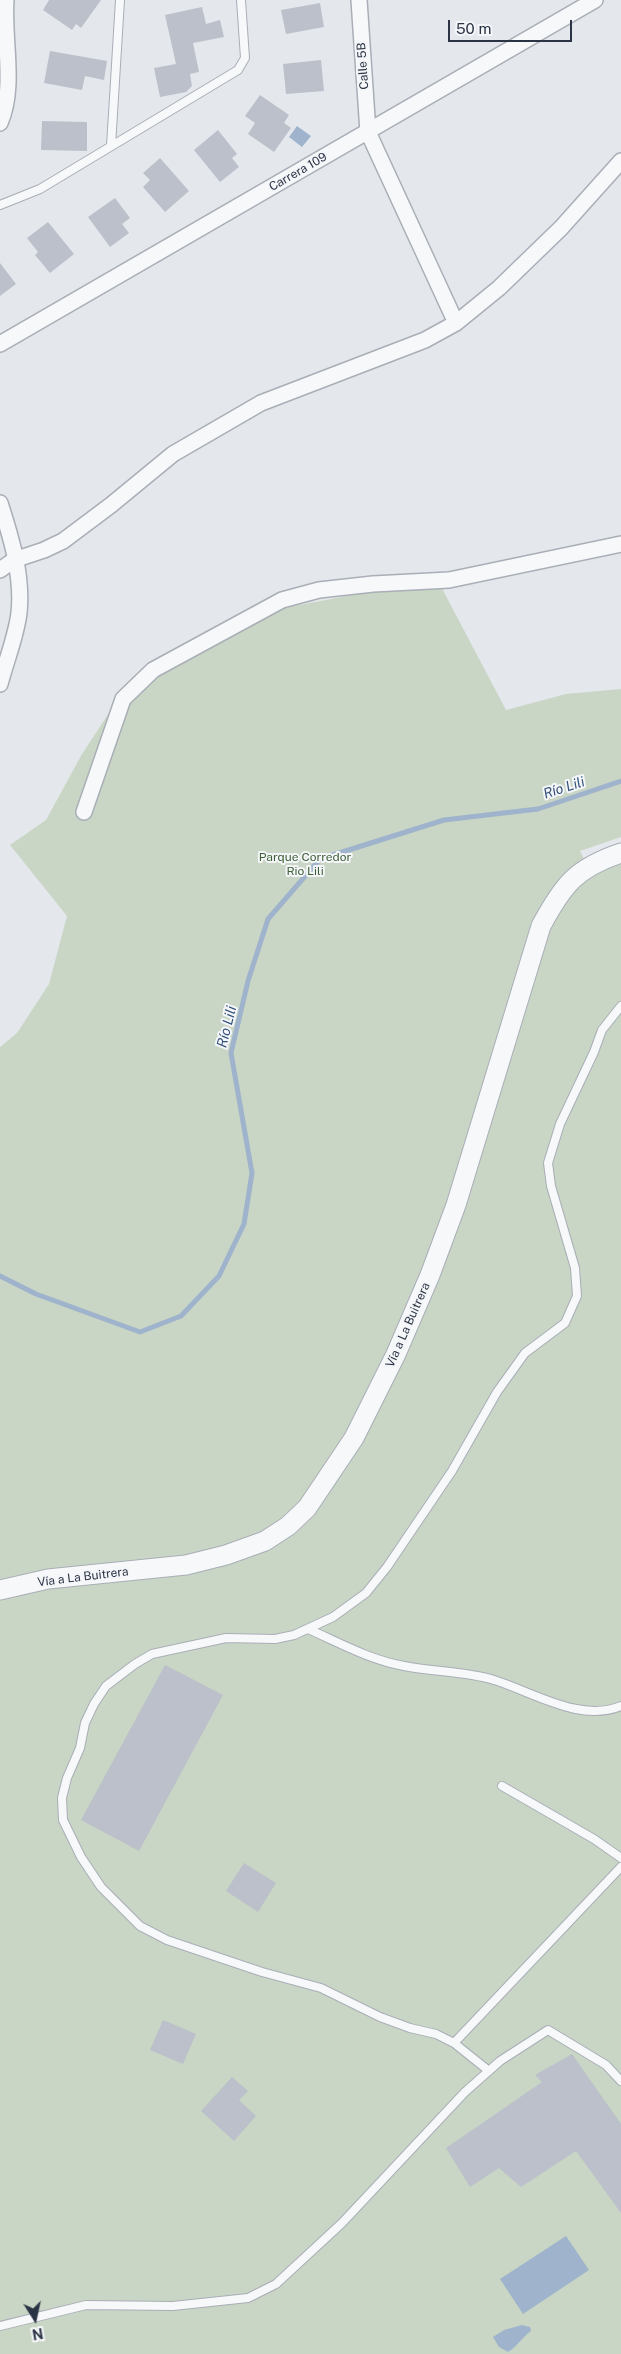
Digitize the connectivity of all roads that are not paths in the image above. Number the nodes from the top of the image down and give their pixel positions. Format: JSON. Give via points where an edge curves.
{"nodes":[{"id":1,"x":6,"y":0,"type":"edge"},
{"id":2,"x":120,"y":0,"type":"edge"},
{"id":3,"x":241,"y":0,"type":"edge"},
{"id":4,"x":359,"y":0,"type":"edge"},
{"id":5,"x":595,"y":0,"type":"edge"},
{"id":6,"x":0,"y":123,"type":"edge"},
{"id":7,"x":368,"y":132,"type":"junction"},
{"id":8,"x":111,"y":146,"type":"junction"},
{"id":9,"x":621,"y":160,"type":"edge"},
{"id":10,"x":0,"y":205,"type":"edge"},
{"id":11,"x":456,"y":323,"type":"junction"},
{"id":12,"x":0,"y":344,"type":"edge"},
{"id":13,"x":0,"y":503,"type":"edge"},
{"id":14,"x":0,"y":537,"type":"edge"},
{"id":15,"x":621,"y":544,"type":"edge"},
{"id":16,"x":14,"y":560,"type":"junction"},
{"id":17,"x":0,"y":570,"type":"edge"},
{"id":18,"x":0,"y":684,"type":"edge"},
{"id":19,"x":84,"y":812,"type":"dead end"},
{"id":20,"x":621,"y":853,"type":"edge"},
{"id":21,"x":621,"y":1006,"type":"edge"},
{"id":22,"x":0,"y":1590,"type":"edge"},
{"id":23,"x":308,"y":1630,"type":"junction"},
{"id":24,"x":621,"y":1706,"type":"edge"},
{"id":25,"x":502,"y":1786,"type":"dead end"},
{"id":26,"x":621,"y":1858,"type":"edge"},
{"id":27,"x":621,"y":1867,"type":"edge"},
{"id":28,"x":454,"y":2043,"type":"junction"},
{"id":29,"x":489,"y":2071,"type":"junction"},
{"id":30,"x":621,"y":2081,"type":"edge"},
{"id":31,"x":0,"y":2326,"type":"edge"}],
"edges":[{"from":1,"to":6,"type":"street","via":[[8,89]]},
{"from":2,"to":8,"type":"lane"},
{"from":3,"to":8,"type":"lane","via":[[245,58],[238,70]]},
{"from":4,"to":7,"type":"street","name":"Calle 5B"},
{"from":5,"to":7,"type":"street","name":"Carrera 109"},
{"from":7,"to":11,"type":"street"},
{"from":7,"to":12,"type":"street","name":"Carrera 109"},
{"from":8,"to":10,"type":"lane","via":[[40,189]]},
{"from":9,"to":11,"type":"street","via":[[560,228],[499,288]]},
{"from":11,"to":16,"type":"street","via":[[425,340],[261,403],[173,454],[63,541]]},
{"from":13,"to":16,"type":"street"},
{"from":14,"to":16,"type":"street"},
{"from":15,"to":19,"type":"street","via":[[449,580],[319,590],[282,600],[153,670],[123,699]]},
{"from":16,"to":17,"type":"street"},
{"from":16,"to":18,"type":"street","via":[[20,592],[18,615]]},
{"from":20,"to":22,"type":"street","name":"Vía a La Buitrera","via":[[588,867],[571,880],[557,895],[541,926],[456,1205],[430,1275],[396,1354],[354,1438],[307,1508],[265,1541],[218,1557],[186,1565],[48,1579]]},
{"from":21,"to":23,"type":"lane","via":[[602,1030],[560,1124],[548,1163],[551,1186],[575,1268],[577,1296],[565,1323],[525,1353],[497,1392],[452,1471],[378,1580],[349,1607]]},
{"from":23,"to":24,"type":"lane","via":[[375,1659],[492,1679],[577,1709],[608,1710]]},
{"from":23,"to":28,"type":"lane","via":[[275,1639],[226,1638],[152,1654],[120,1675],[106,1686],[85,1723],[76,1761],[62,1798],[63,1820],[89,1871],[140,1926],[167,1940],[321,1988],[380,2017],[436,2034]]},
{"from":25,"to":26,"type":"lane"},
{"from":27,"to":28,"type":"lane"},
{"from":28,"to":29,"type":"lane"},
{"from":29,"to":30,"type":"lane","via":[[548,2030],[606,2065]]},
{"from":29,"to":31,"type":"lane","via":[[465,2092],[342,2223],[276,2284],[248,2298],[174,2306],[86,2305]]}]}
